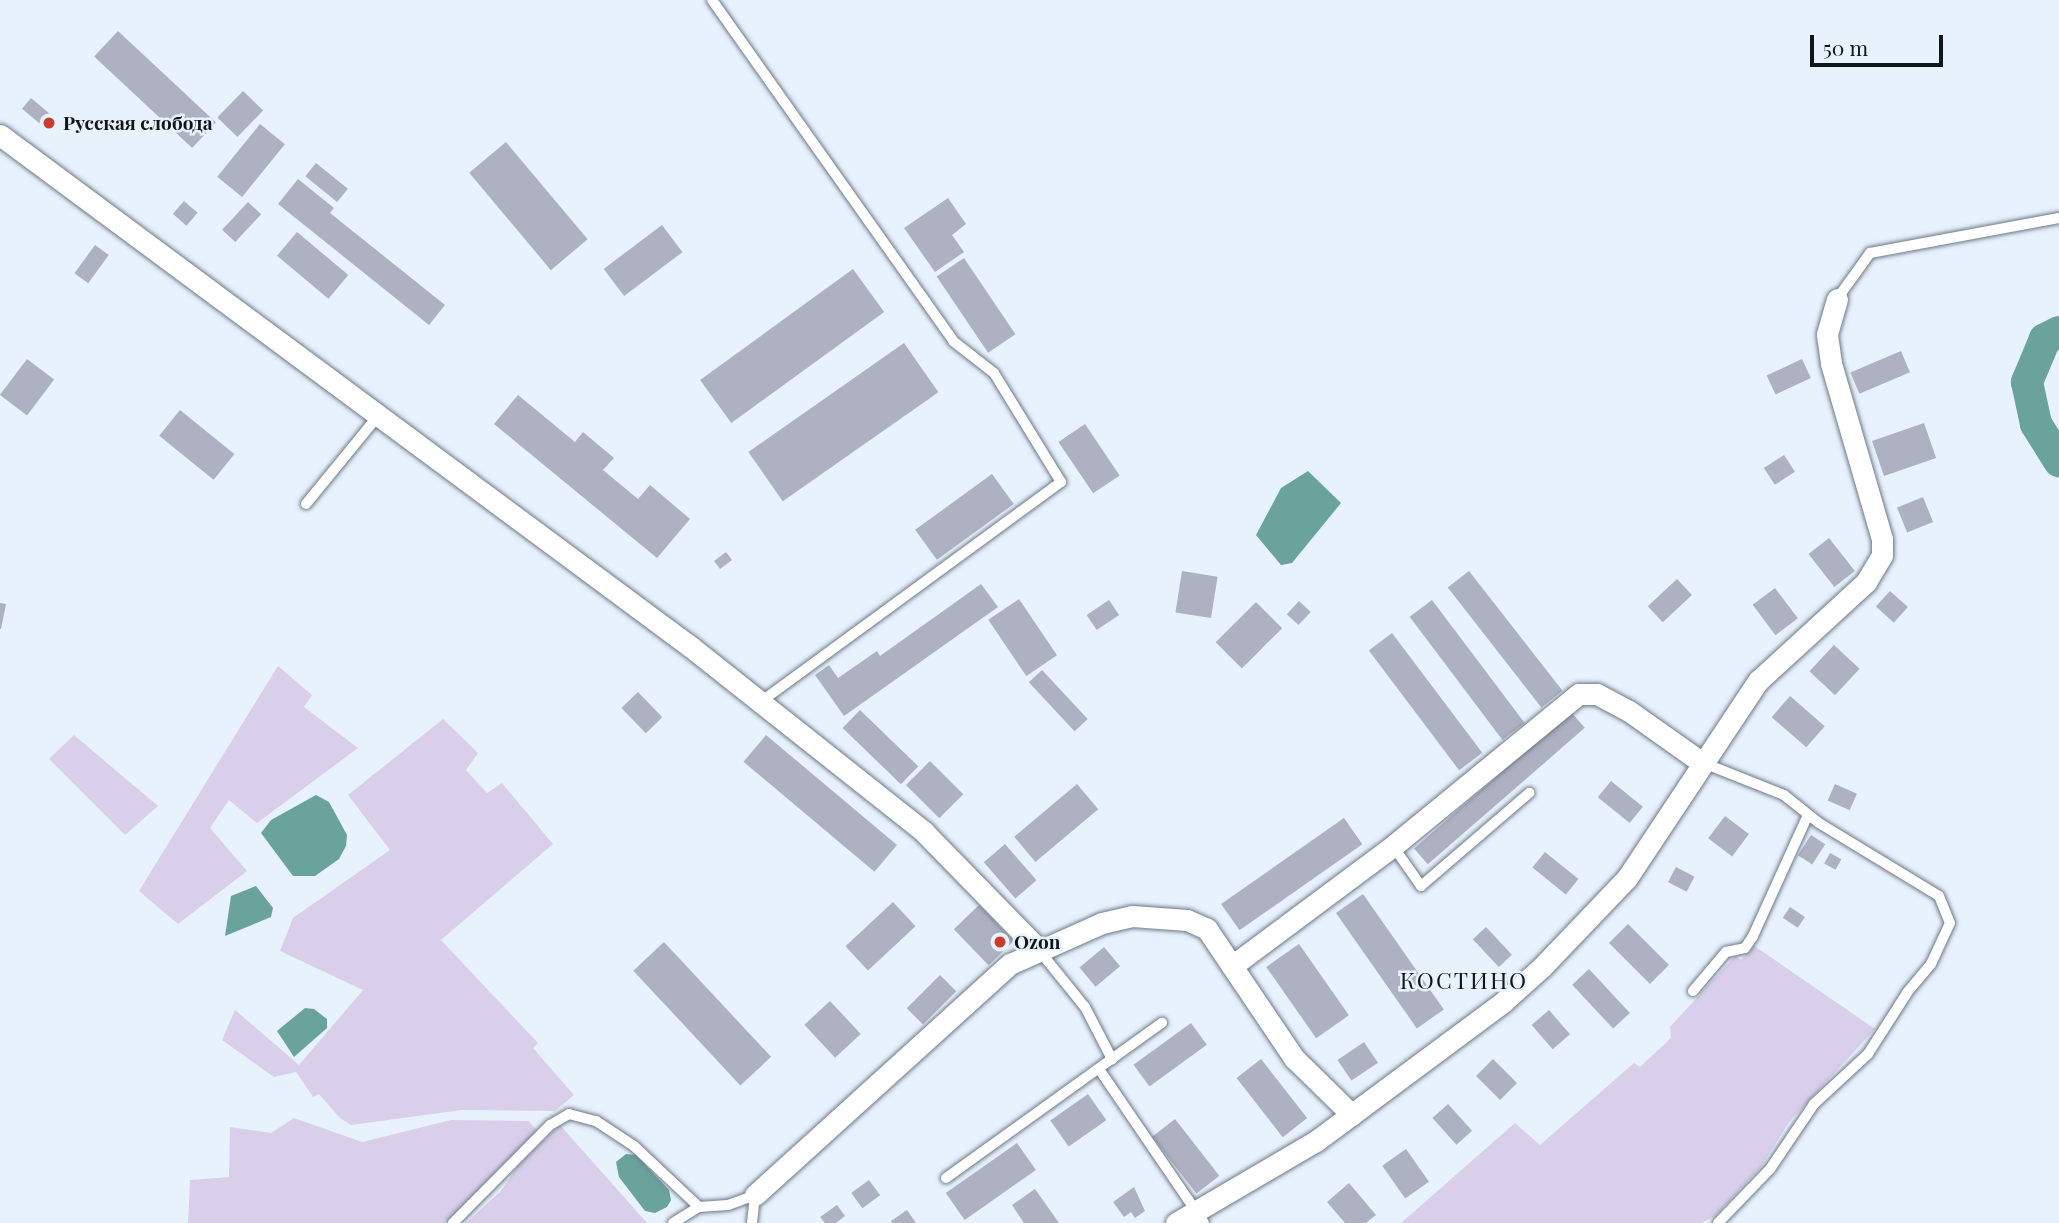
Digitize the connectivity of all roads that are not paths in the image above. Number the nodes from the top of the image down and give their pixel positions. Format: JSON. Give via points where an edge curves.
{"nodes":[{"id":1,"x":712,"y":0,"type":"edge"},
{"id":2,"x":0,"y":135,"type":"edge"},
{"id":3,"x":2059,"y":218,"type":"edge"},
{"id":4,"x":1837,"y":299,"type":"joint"},
{"id":5,"x":377,"y":416,"type":"junction"},
{"id":6,"x":306,"y":504,"type":"dead end"},
{"id":7,"x":760,"y":702,"type":"junction"},
{"id":8,"x":1701,"y":762,"type":"junction"},
{"id":9,"x":1529,"y":793,"type":"dead end"},
{"id":10,"x":1808,"y":815,"type":"junction"},
{"id":11,"x":1393,"y":846,"type":"junction"},
{"id":12,"x":1038,"y":949,"type":"junction"},
{"id":13,"x":1232,"y":966,"type":"junction"},
{"id":14,"x":1693,"y":991,"type":"dead end"},
{"id":15,"x":1162,"y":1023,"type":"dead end"},
{"id":16,"x":1112,"y":1059,"type":"junction"},
{"id":17,"x":1099,"y":1069,"type":"junction"},
{"id":18,"x":1352,"y":1115,"type":"junction"},
{"id":19,"x":946,"y":1178,"type":"dead end"},
{"id":20,"x":755,"y":1195,"type":"junction"},
{"id":21,"x":699,"y":1207,"type":"junction"},
{"id":22,"x":1200,"y":1217,"type":"edge"},
{"id":23,"x":453,"y":1223,"type":"edge"},
{"id":24,"x":673,"y":1223,"type":"edge"},
{"id":25,"x":752,"y":1223,"type":"edge"},
{"id":26,"x":1176,"y":1223,"type":"edge"},
{"id":27,"x":1718,"y":1223,"type":"edge"}],
"edges":[{"from":1,"to":7,"type":"lane","via":[[953,341],[994,373],[1061,482]]},
{"from":2,"to":5,"type":"street"},
{"from":3,"to":4,"type":"lane","via":[[1870,253]]},
{"from":4,"to":8,"type":"street","via":[[1827,334],[1831,363],[1879,524],[1882,555],[1866,582],[1758,681]]},
{"from":5,"to":6,"type":"lane"},
{"from":5,"to":7,"type":"street"},
{"from":7,"to":12,"type":"street","via":[[924,832]]},
{"from":8,"to":10,"type":"lane","via":[[1784,795]]},
{"from":8,"to":11,"type":"street","via":[[1629,711],[1597,694],[1579,694]]},
{"from":8,"to":18,"type":"street","via":[[1646,852],[1582,928],[1503,1002]]},
{"from":9,"to":11,"type":"lane","via":[[1421,886]]},
{"from":10,"to":14,"type":"lane","via":[[1753,936],[1745,947],[1726,952]]},
{"from":10,"to":27,"type":"lane","via":[[1939,896],[1950,923],[1931,964],[1868,1054],[1814,1104],[1770,1169]]},
{"from":11,"to":13,"type":"street"},
{"from":12,"to":13,"type":"street","via":[[1118,918],[1166,916],[1207,929]]},
{"from":12,"to":16,"type":"lane","via":[[1084,1007]]},
{"from":12,"to":20,"type":"street","via":[[1010,964]]},
{"from":13,"to":18,"type":"street","via":[[1294,1058]]},
{"from":15,"to":16,"type":"lane"},
{"from":16,"to":17,"type":"lane"},
{"from":17,"to":19,"type":"lane"},
{"from":17,"to":22,"type":"lane"},
{"from":18,"to":22,"type":"street"},
{"from":20,"to":21,"type":"lane","via":[[729,1205]]},
{"from":20,"to":25,"type":"lane"},
{"from":21,"to":23,"type":"lane","via":[[634,1146],[596,1121],[569,1114],[550,1125]]},
{"from":21,"to":24,"type":"lane"},
{"from":22,"to":26,"type":"street"}]}
